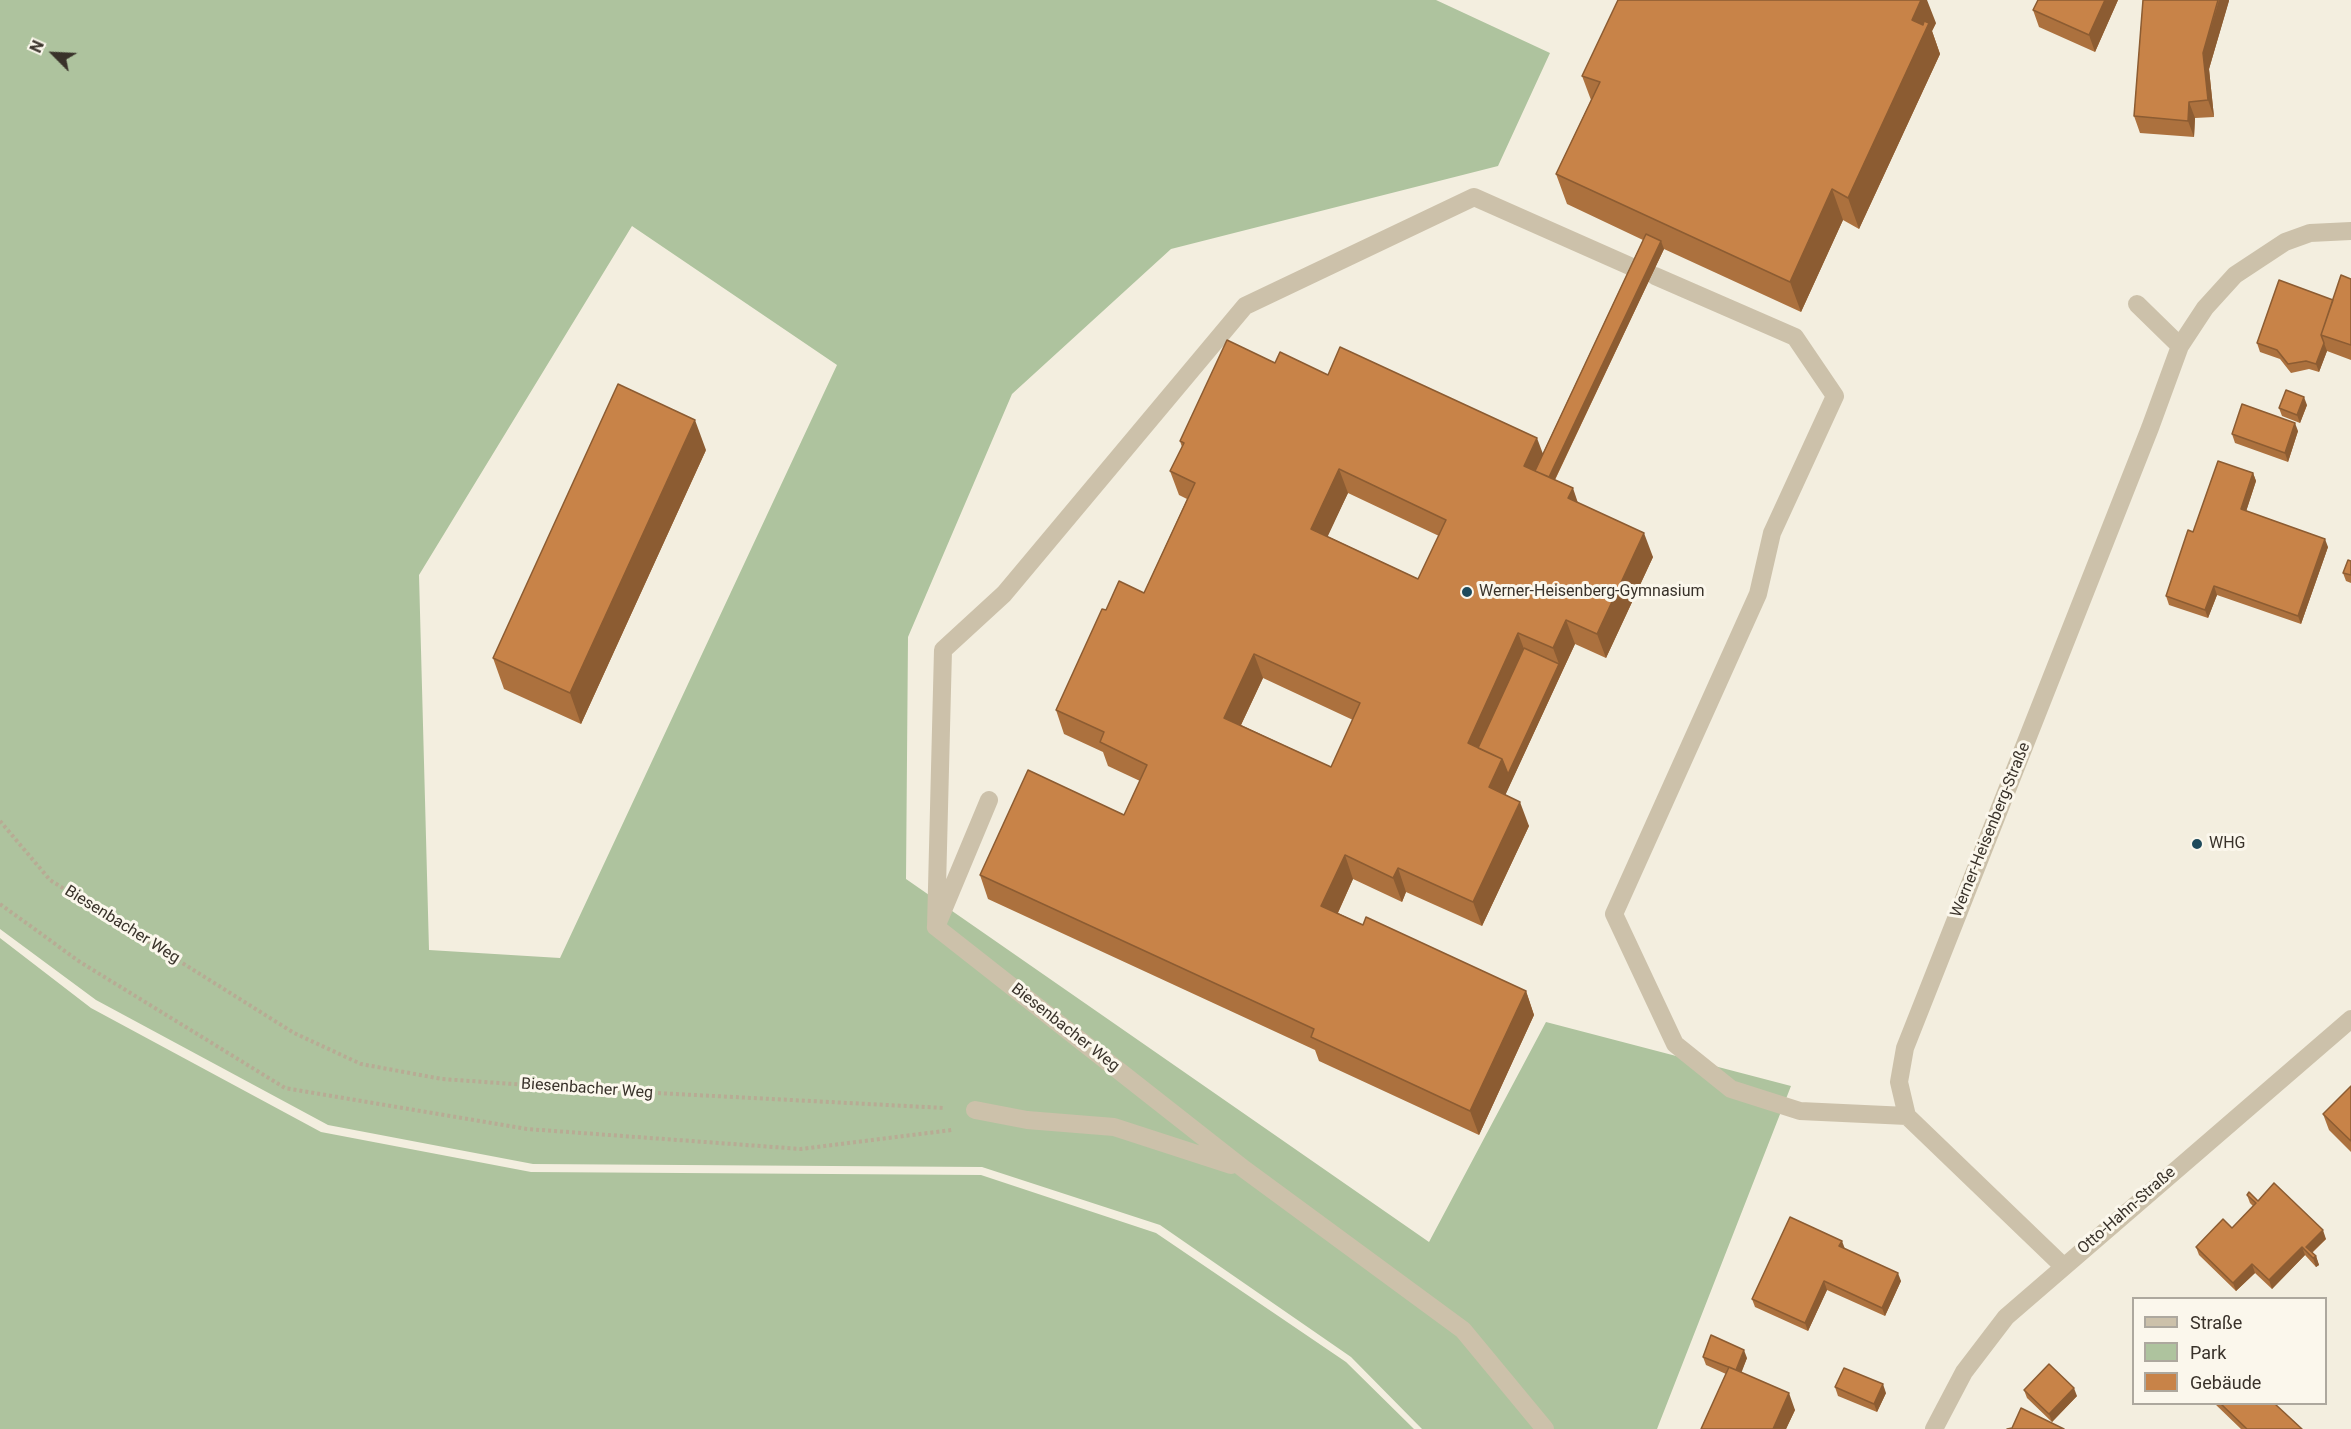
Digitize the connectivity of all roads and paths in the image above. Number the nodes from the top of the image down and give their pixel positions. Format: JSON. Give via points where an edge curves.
{"nodes":[{"id":1,"x":2351,"y":231,"type":"edge"},
{"id":2,"x":1632,"y":267,"type":"edge"},
{"id":3,"x":1655,"y":276,"type":"dead end"},
{"id":4,"x":2137,"y":304,"type":"dead end"},
{"id":5,"x":2180,"y":346,"type":"junction"},
{"id":6,"x":989,"y":801,"type":"dead end"},
{"id":7,"x":0,"y":821,"type":"edge"},
{"id":8,"x":0,"y":904,"type":"edge"},
{"id":9,"x":936,"y":927,"type":"junction"},
{"id":10,"x":2351,"y":1019,"type":"edge"},
{"id":11,"x":975,"y":1110,"type":"joint"},
{"id":12,"x":1907,"y":1116,"type":"junction"},
{"id":13,"x":956,"y":1129,"type":"dead end"},
{"id":14,"x":1244,"y":1169,"type":"junction"},
{"id":15,"x":2063,"y":1266,"type":"junction"},
{"id":16,"x":1545,"y":1429,"type":"edge"},
{"id":17,"x":1934,"y":1429,"type":"edge"}],
"edges":[{"from":1,"to":5,"type":"street","name":"Werner-Heisenberg-Straße","via":[[2310,233],[2285,242],[2235,275],[2205,308]]},
{"from":2,"to":9,"type":"street","via":[[1474,197],[1245,306],[1004,594],[943,650]]},
{"from":3,"to":12,"type":"street","via":[[1795,337],[1835,396],[1772,532],[1758,594],[1614,914],[1675,1044],[1731,1089],[1800,1111]]},
{"from":4,"to":5,"type":"street"},
{"from":5,"to":12,"type":"street","name":"Werner-Heisenberg-Straße","via":[[1905,1048],[1899,1082]]},
{"from":6,"to":9,"type":"street"},
{"from":7,"to":11,"type":"path","name":"Biesenbacher Weg","via":[[50,880],[294,1033],[361,1064],[453,1080]]},
{"from":8,"to":13,"type":"path","via":[[80,962],[285,1088],[527,1129],[801,1149]]},
{"from":9,"to":14,"type":"street","name":"Biesenbacher Weg"},
{"from":10,"to":15,"type":"street","name":"Otto-Hahn-Straße"},
{"from":11,"to":14,"type":"street","name":"Biesenbacher Weg","via":[[1027,1120],[1114,1127]]},
{"from":12,"to":15,"type":"street"},
{"from":14,"to":16,"type":"street","name":"Biesenbacher Weg","via":[[1463,1330]]},
{"from":15,"to":17,"type":"street","name":"Otto-Hahn-Straße","via":[[2006,1317],[1964,1372]]}]}
